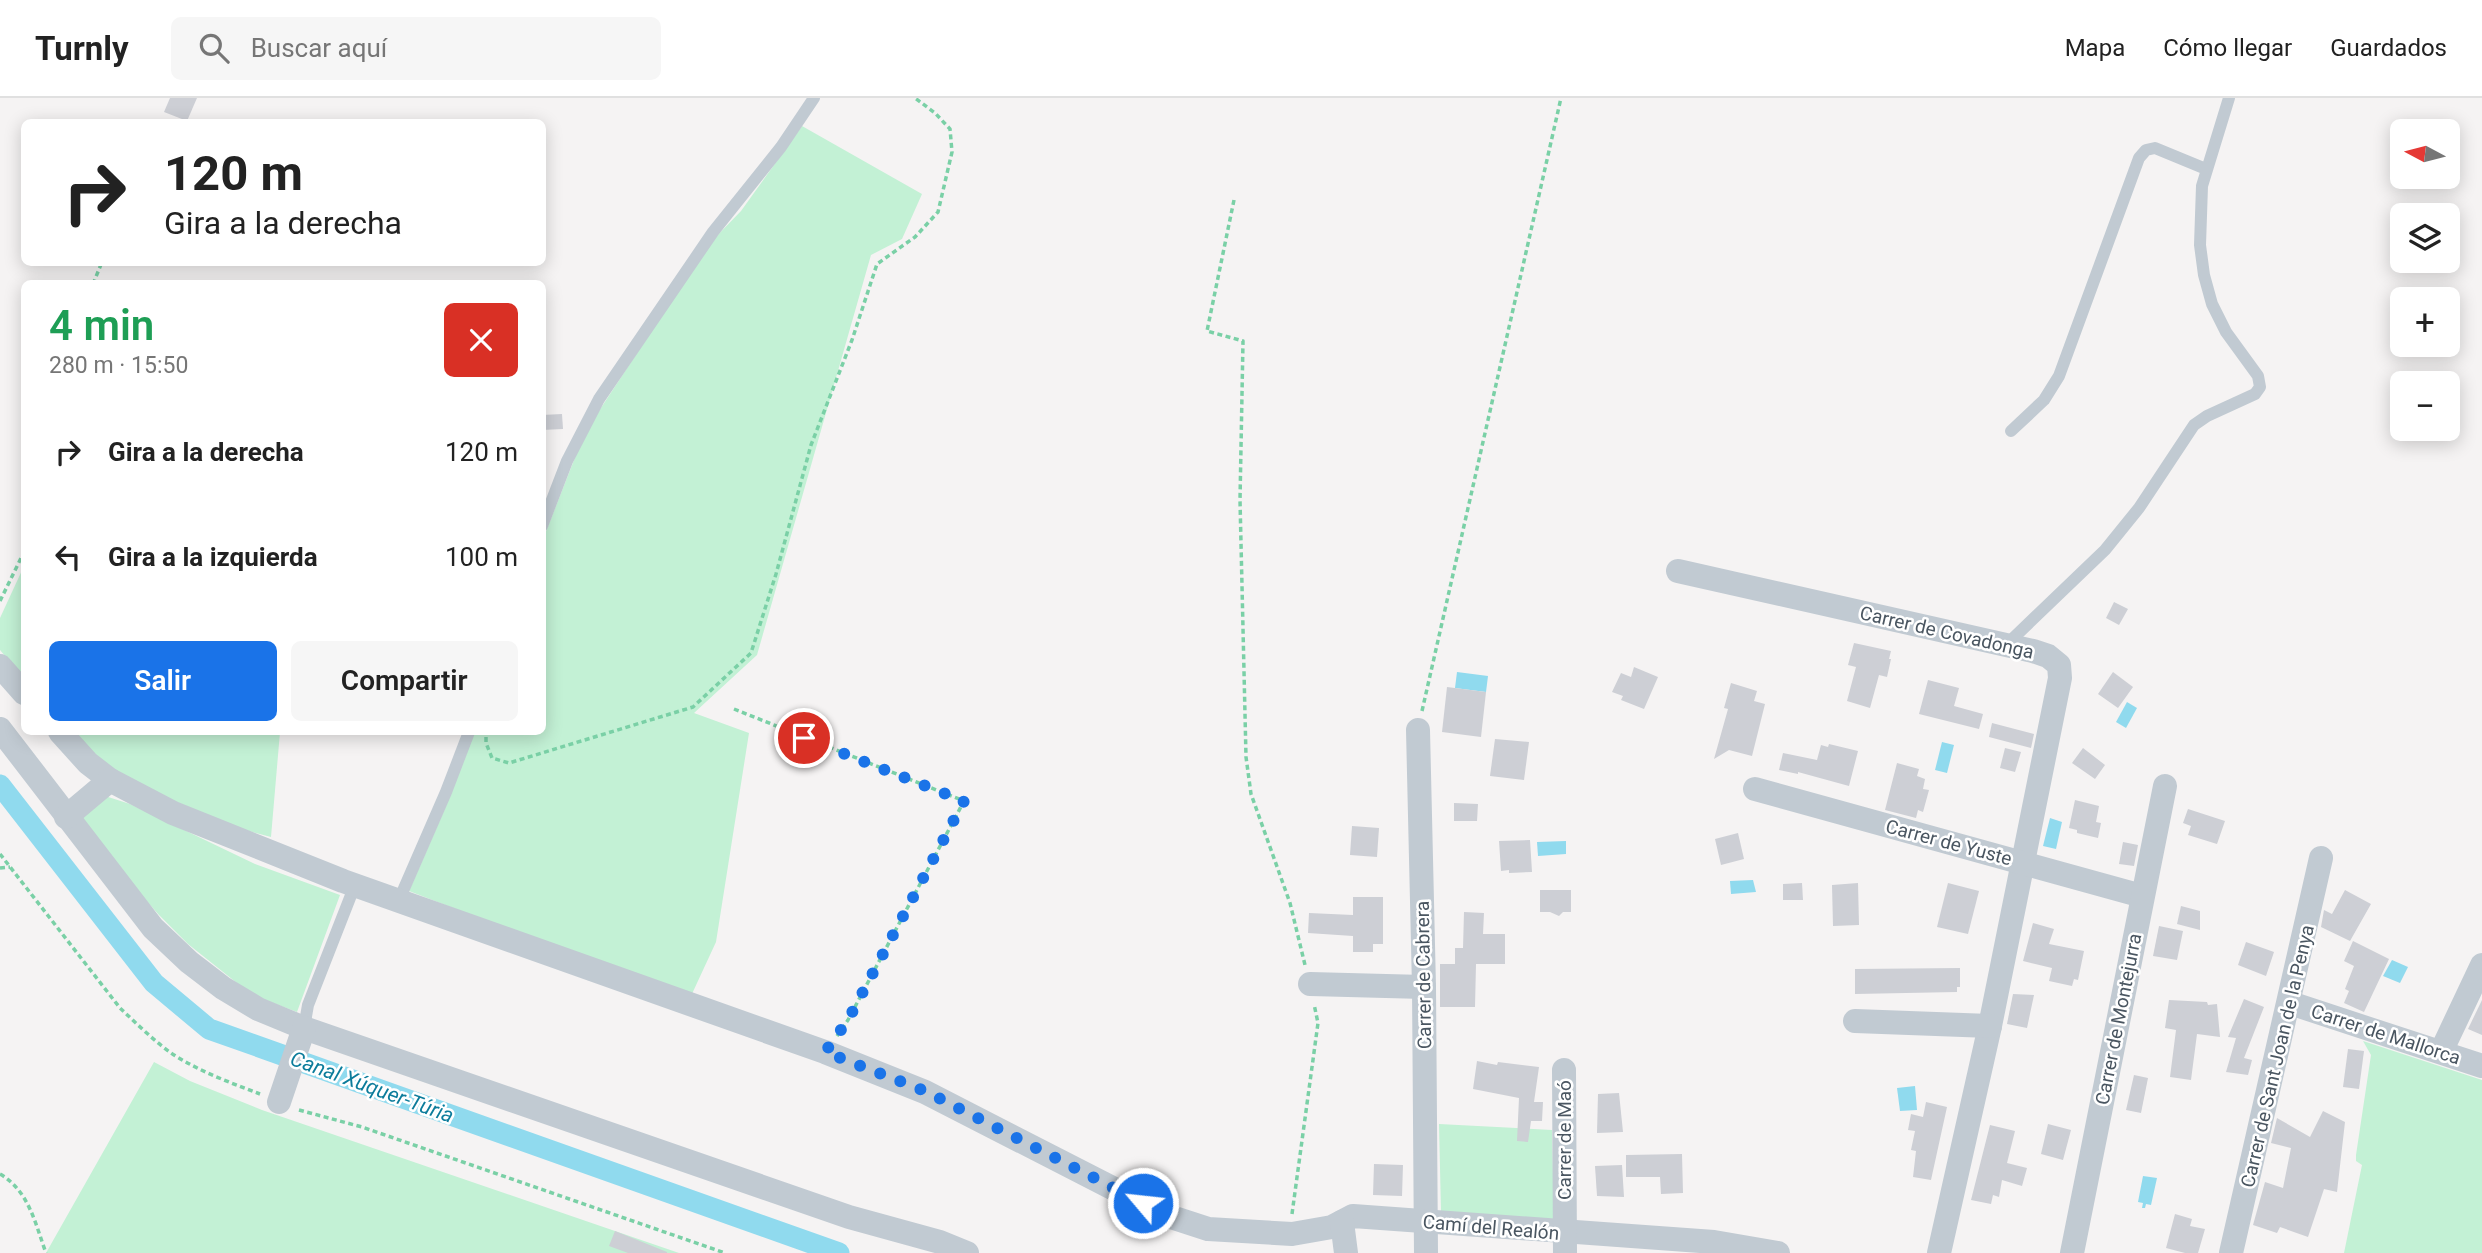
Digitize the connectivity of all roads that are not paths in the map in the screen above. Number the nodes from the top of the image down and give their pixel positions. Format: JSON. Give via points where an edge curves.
{"nodes":[{"id":1,"x":814,"y":98,"type":"edge"},
{"id":2,"x":2229,"y":98,"type":"edge"},
{"id":3,"x":2206,"y":169,"type":"junction"},
{"id":4,"x":2011,"y":431,"type":"dead end"},
{"id":5,"x":546,"y":516,"type":"edge"},
{"id":6,"x":1678,"y":571,"type":"dead end"},
{"id":7,"x":2006,"y":645,"type":"junction"},
{"id":8,"x":0,"y":666,"type":"edge"},
{"id":9,"x":21,"y":690,"type":"edge"},
{"id":10,"x":0,"y":729,"type":"edge"},
{"id":11,"x":1418,"y":730,"type":"road end"},
{"id":12,"x":63,"y":735,"type":"edge"},
{"id":13,"x":468,"y":735,"type":"edge"},
{"id":14,"x":110,"y":780,"type":"junction"},
{"id":15,"x":2165,"y":786,"type":"dead end"},
{"id":16,"x":1755,"y":789,"type":"dead end"},
{"id":17,"x":66,"y":817,"type":"junction"},
{"id":18,"x":2321,"y":858,"type":"dead end"},
{"id":19,"x":2023,"y":862,"type":"junction"},
{"id":20,"x":355,"y":885,"type":"junction"},
{"id":21,"x":2142,"y":896,"type":"junction"},
{"id":22,"x":399,"y":900,"type":"junction"},
{"id":23,"x":2482,"y":965,"type":"edge"},
{"id":24,"x":1310,"y":984,"type":"road end"},
{"id":25,"x":1424,"y":987,"type":"junction"},
{"id":26,"x":2290,"y":1003,"type":"junction"},
{"id":27,"x":1855,"y":1021,"type":"dead end"},
{"id":28,"x":1990,"y":1026,"type":"junction"},
{"id":29,"x":304,"y":1028,"type":"junction"},
{"id":30,"x":2441,"y":1052,"type":"junction"},
{"id":31,"x":2482,"y":1066,"type":"edge"},
{"id":32,"x":1563,"y":1070,"type":"dead end"},
{"id":33,"x":279,"y":1101,"type":"road end"},
{"id":34,"x":1425,"y":1221,"type":"junction"},
{"id":35,"x":1342,"y":1222,"type":"junction"},
{"id":36,"x":1565,"y":1243,"type":"edge"},
{"id":37,"x":1714,"y":1248,"type":"edge"},
{"id":38,"x":967,"y":1253,"type":"edge"},
{"id":39,"x":1346,"y":1253,"type":"edge"},
{"id":40,"x":1426,"y":1253,"type":"edge"},
{"id":41,"x":1777,"y":1253,"type":"edge"},
{"id":42,"x":1939,"y":1253,"type":"edge"},
{"id":43,"x":2072,"y":1253,"type":"edge"},
{"id":44,"x":2231,"y":1253,"type":"edge"}],
"edges":[{"from":1,"to":5,"type":"lane","via":[[713,232],[599,399]]},
{"from":2,"to":3,"type":"lane"},
{"from":3,"to":4,"type":"lane","via":[[2155,148],[2139,158],[2059,376],[2044,400]]},
{"from":3,"to":7,"type":"lane","via":[[2200,214],[2204,275],[2221,323],[2258,376],[2260,387],[2255,394],[2194,425],[2105,550]]},
{"from":6,"to":7,"type":"street","name":"Carrer de Covadonga"},
{"from":7,"to":19,"type":"street","name":"Carrer de Covadonga","via":[[2048,656],[2059,664]]},
{"from":8,"to":9,"type":"street"},
{"from":10,"to":17,"type":"street"},
{"from":11,"to":25,"type":"street","name":"Carrer de Cabrera"},
{"from":12,"to":14,"type":"street","name":"Camí del Realón"},
{"from":13,"to":22,"type":"lane"},
{"from":14,"to":17,"type":"street"},
{"from":14,"to":20,"type":"street","name":"Camí del Realón","via":[[173,813]]},
{"from":15,"to":21,"type":"street","name":"Carrer de Montejurra"},
{"from":16,"to":19,"type":"street","name":"Carrer de Yuste"},
{"from":17,"to":29,"type":"street","via":[[153,928],[189,962],[258,1009]]},
{"from":18,"to":26,"type":"street","name":"Carrer de Sant Joan de la Penya"},
{"from":19,"to":21,"type":"street","name":"Carrer de Yuste"},
{"from":19,"to":28,"type":"street","name":"Carrer de Covadonga"},
{"from":20,"to":22,"type":"street","name":"Camí del Realón"},
{"from":20,"to":29,"type":"lane","via":[[308,1005]]},
{"from":21,"to":43,"type":"street","name":"Carrer de Montejurra"},
{"from":22,"to":35,"type":"street","name":"Camí del Realón","via":[[925,1091],[1165,1215],[1208,1229],[1292,1234]]},
{"from":23,"to":30,"type":"street"},
{"from":24,"to":25,"type":"street"},
{"from":25,"to":34,"type":"street","name":"Carrer de Cabrera"},
{"from":26,"to":30,"type":"street","name":"Carrer de Mallorca"},
{"from":26,"to":44,"type":"street","name":"Carrer de Sant Joan de la Penya"},
{"from":27,"to":28,"type":"street"},
{"from":28,"to":42,"type":"street","name":"Carrer de Covadonga"},
{"from":29,"to":33,"type":"street"},
{"from":29,"to":38,"type":"street","via":[[849,1217]]},
{"from":30,"to":31,"type":"street","name":"Carrer de Mallorca"},
{"from":32,"to":36,"type":"street","name":"Carrer de Maó"},
{"from":34,"to":35,"type":"street","name":"Camí del Realón","via":[[1353,1216]]},
{"from":34,"to":36,"type":"street","name":"Camí del Realón"},
{"from":34,"to":40,"type":"street","name":"Carrer de Cabrera"},
{"from":35,"to":39,"type":"street"},
{"from":36,"to":37,"type":"street","name":"Camí del Realón"},
{"from":37,"to":41,"type":"street","name":"Camí del Realón"}]}
